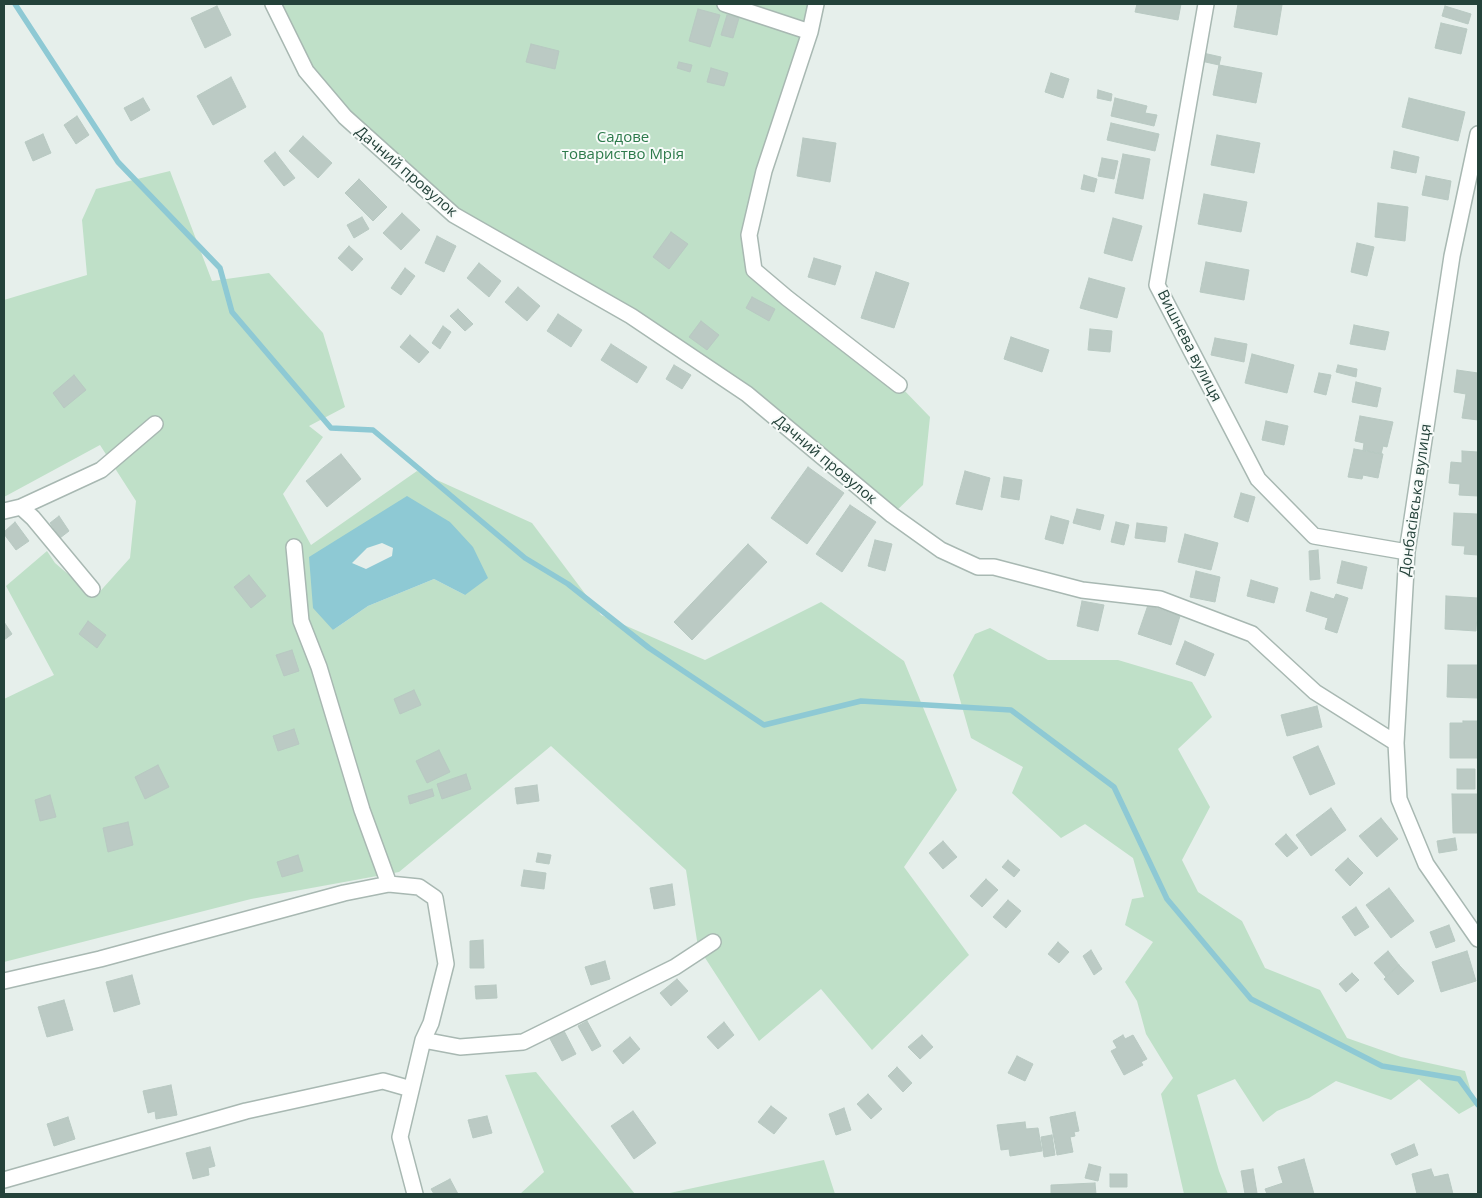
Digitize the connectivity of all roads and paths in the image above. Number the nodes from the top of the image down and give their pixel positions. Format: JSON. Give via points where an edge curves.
{"nodes":[{"id":1,"x":273,"y":4,"type":"edge"},
{"id":2,"x":725,"y":4,"type":"edge"},
{"id":3,"x":816,"y":4,"type":"edge"},
{"id":4,"x":1206,"y":4,"type":"edge"},
{"id":5,"x":810,"y":32,"type":"junction"},
{"id":6,"x":1478,"y":134,"type":"edge"},
{"id":7,"x":899,"y":385,"type":"dead end"},
{"id":8,"x":155,"y":424,"type":"dead end"},
{"id":9,"x":21,"y":507,"type":"junction"},
{"id":10,"x":4,"y":511,"type":"edge"},
{"id":11,"x":294,"y":547,"type":"dead end"},
{"id":12,"x":1407,"y":552,"type":"junction"},
{"id":13,"x":92,"y":590,"type":"dead end"},
{"id":14,"x":1396,"y":744,"type":"junction"},
{"id":15,"x":389,"y":884,"type":"junction"},
{"id":16,"x":1478,"y":938,"type":"edge"},
{"id":17,"x":714,"y":942,"type":"dead end"},
{"id":18,"x":4,"y":981,"type":"edge"},
{"id":19,"x":423,"y":1040,"type":"junction"},
{"id":20,"x":411,"y":1089,"type":"junction"},
{"id":21,"x":4,"y":1180,"type":"edge"},
{"id":22,"x":415,"y":1194,"type":"edge"}],
"edges":[{"from":1,"to":14,"type":"street","name":"Дачний провулок","via":[[306,70],[344,117],[454,216],[631,316],[747,394],[892,515],[941,550],[978,567],[994,567],[1082,590],[1160,599],[1252,634],[1315,692]]},
{"from":2,"to":5,"type":"street"},
{"from":3,"to":5,"type":"street"},
{"from":4,"to":12,"type":"street","name":"Вишнева вулиця","via":[[1157,285],[1258,479],[1314,536]]},
{"from":5,"to":7,"type":"street","via":[[764,171],[749,235],[754,270]]},
{"from":6,"to":12,"type":"street","name":"Донбасівська вулиця","via":[[1452,256]]},
{"from":8,"to":9,"type":"street","via":[[102,470]]},
{"from":9,"to":10,"type":"street"},
{"from":9,"to":13,"type":"street"},
{"from":11,"to":15,"type":"street","via":[[302,621],[320,667],[362,810]]},
{"from":12,"to":14,"type":"street","name":"Донбасівська вулиця"},
{"from":14,"to":16,"type":"street","name":"Донбасівська вулиця","via":[[1399,799],[1426,864]]},
{"from":15,"to":18,"type":"street"},
{"from":15,"to":19,"type":"street","via":[[419,887],[435,898],[446,964],[431,1023]]},
{"from":17,"to":19,"type":"street","via":[[675,967],[523,1042],[460,1047]]},
{"from":19,"to":20,"type":"street"},
{"from":20,"to":21,"type":"street","via":[[383,1081],[246,1110]]},
{"from":20,"to":22,"type":"street","via":[[400,1137]]}]}
